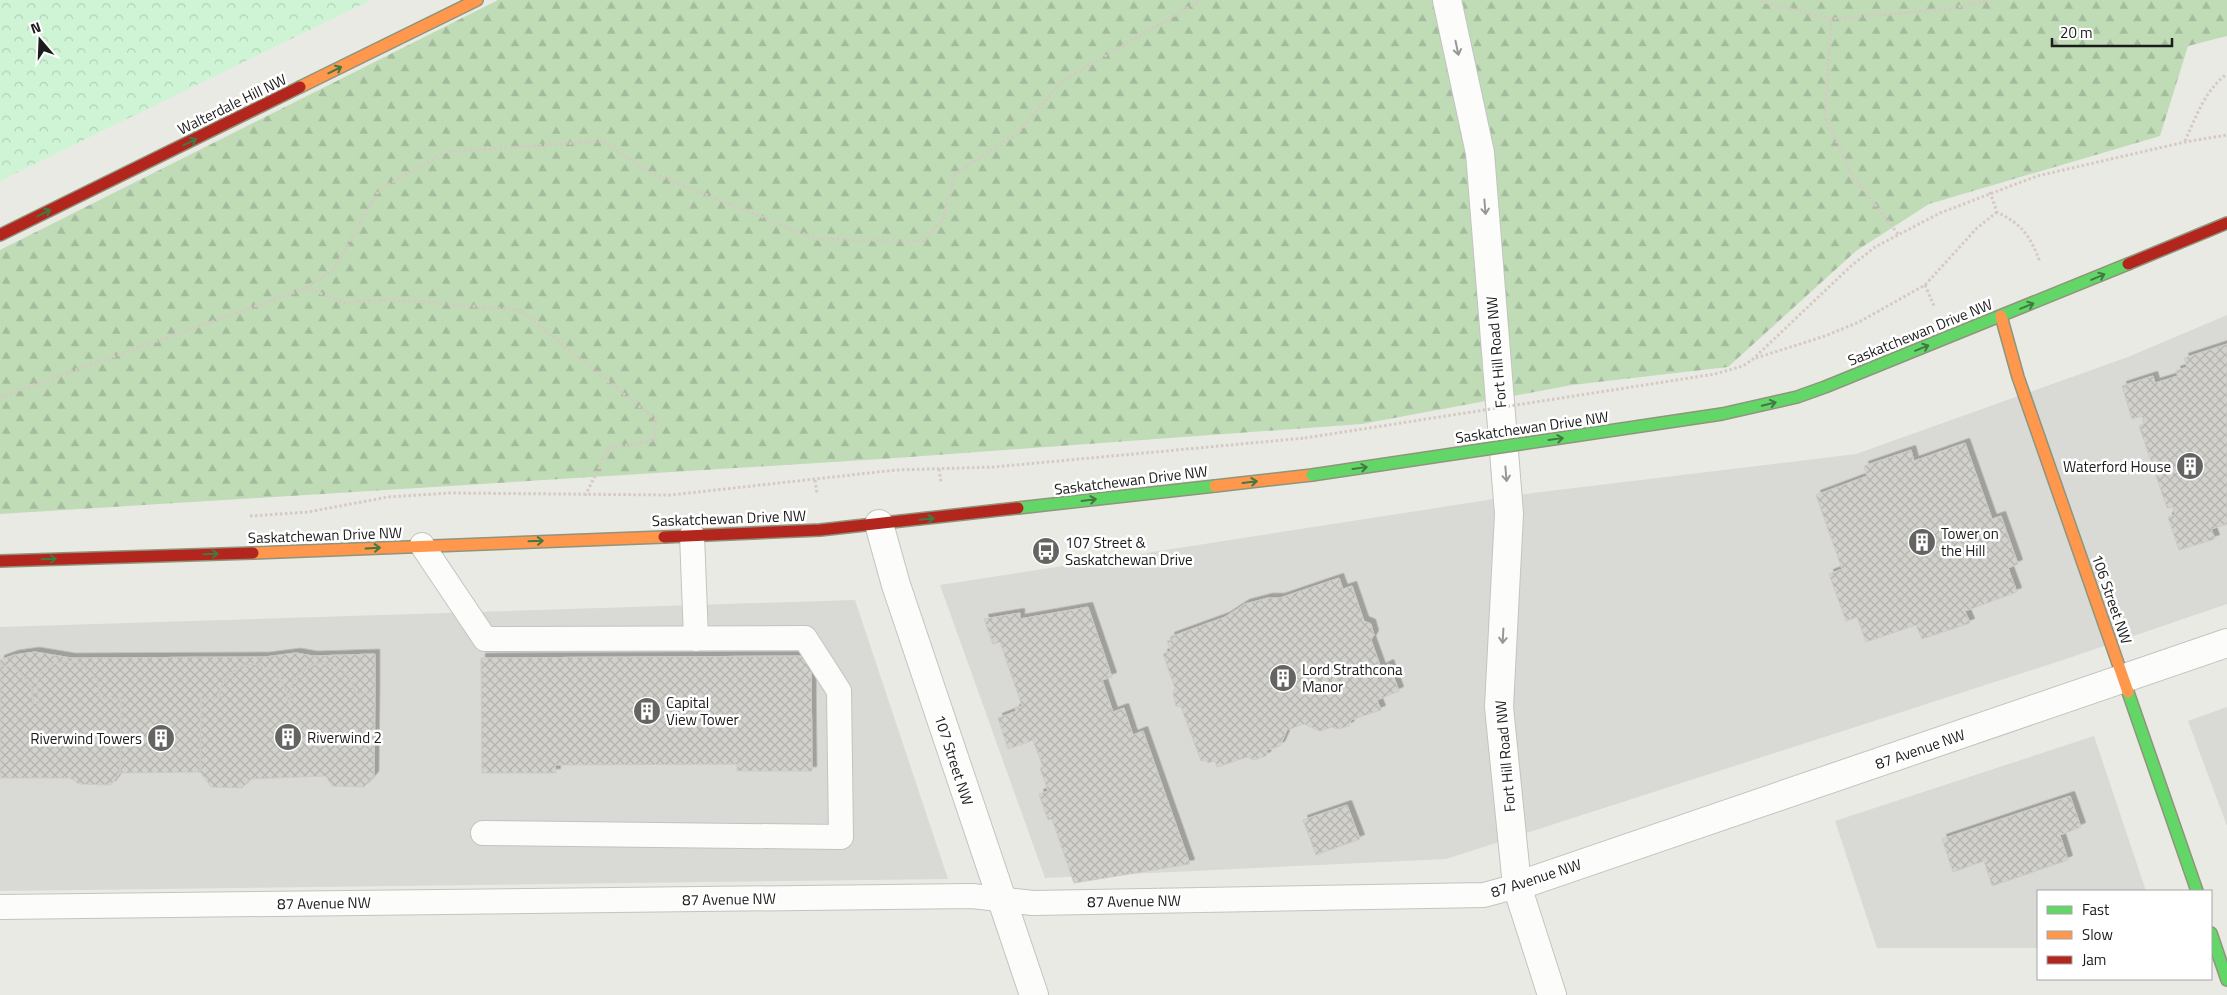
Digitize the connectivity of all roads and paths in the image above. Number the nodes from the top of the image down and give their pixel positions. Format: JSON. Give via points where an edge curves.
{"nodes":[{"id":1,"x":477,"y":0,"type":"edge"},
{"id":2,"x":1201,"y":0,"type":"edge"},
{"id":3,"x":1447,"y":0,"type":"edge"},
{"id":4,"x":1756,"y":0,"type":"edge"},
{"id":5,"x":1989,"y":0,"type":"edge"},
{"id":6,"x":1830,"y":19,"type":"junction"},
{"id":7,"x":2227,"y":74,"type":"edge"},
{"id":8,"x":2227,"y":135,"type":"edge"},
{"id":9,"x":2185,"y":142,"type":"junction"},
{"id":10,"x":1990,"y":192,"type":"junction"},
{"id":11,"x":1998,"y":212,"type":"junction"},
{"id":12,"x":2227,"y":223,"type":"edge"},
{"id":13,"x":1898,"y":234,"type":"junction"},
{"id":14,"x":0,"y":235,"type":"edge"},
{"id":15,"x":2042,"y":266,"type":"dead end"},
{"id":16,"x":1925,"y":285,"type":"junction"},
{"id":17,"x":306,"y":288,"type":"junction"},
{"id":18,"x":1935,"y":309,"type":"dead end"},
{"id":19,"x":2001,"y":316,"type":"junction"},
{"id":20,"x":1753,"y":359,"type":"junction"},
{"id":21,"x":0,"y":397,"type":"edge"},
{"id":22,"x":585,"y":496,"type":"junction"},
{"id":23,"x":242,"y":516,"type":"dead end"},
{"id":24,"x":879,"y":524,"type":"junction"},
{"id":25,"x":692,"y":535,"type":"junction"},
{"id":26,"x":422,"y":545,"type":"junction"},
{"id":27,"x":0,"y":562,"type":"edge"},
{"id":28,"x":696,"y":639,"type":"junction"},
{"id":29,"x":2227,"y":644,"type":"edge"},
{"id":30,"x":2124,"y":679,"type":"junction"},
{"id":31,"x":483,"y":833,"type":"dead end"},
{"id":32,"x":1517,"y":886,"type":"junction"},
{"id":33,"x":2197,"y":890,"type":"edge"},
{"id":34,"x":1001,"y":900,"type":"junction"},
{"id":35,"x":0,"y":907,"type":"edge"},
{"id":36,"x":2217,"y":949,"type":"edge"},
{"id":37,"x":2227,"y":980,"type":"edge"},
{"id":38,"x":1034,"y":995,"type":"edge"},
{"id":39,"x":1552,"y":995,"type":"edge"}],
"edges":[{"from":14,"to":1,"type":"main road","name":"Walterdale Hill NW","one_way":true},
{"from":2,"to":17,"type":"path","via":[[1062,81],[1018,133],[955,174],[943,219],[923,241],[816,239],[647,171],[602,141],[445,152],[379,190],[334,269]]},
{"from":3,"to":32,"type":"street","name":"Fort Hill Road NW","one_way":true,"via":[[1480,154],[1510,514],[1499,707]]},
{"from":4,"to":6,"type":"path"},
{"from":5,"to":6,"type":"path","via":[[1949,9]]},
{"from":6,"to":13,"type":"path","via":[[1826,117],[1854,178]]},
{"from":7,"to":9,"type":"path","via":[[2203,102]]},
{"from":8,"to":9,"type":"path"},
{"from":9,"to":10,"type":"path","via":[[2037,176]]},
{"from":10,"to":11,"type":"path"},
{"from":10,"to":13,"type":"path","via":[[1940,212]]},
{"from":11,"to":15,"type":"path","via":[[2026,232]]},
{"from":11,"to":16,"type":"path","via":[[1977,228]]},
{"from":19,"to":12,"type":"main road","name":"Saskatchewan Drive NW","one_way":true},
{"from":13,"to":20,"type":"path","via":[[1851,266]]},
{"from":16,"to":18,"type":"path"},
{"from":16,"to":20,"type":"path","via":[[1859,322]]},
{"from":17,"to":21,"type":"path"},
{"from":17,"to":22,"type":"path","via":[[346,304],[386,298],[520,310],[656,420],[656,440],[610,448]]},
{"from":24,"to":19,"type":"main road","name":"Saskatchewan Drive NW","one_way":true,"bridge":true,"via":[[1312,475],[1722,414],[1797,397]]},
{"from":19,"to":30,"type":"main road","name":"106 Street NW","via":[[2018,377]]},
{"from":20,"to":22,"type":"path","bridge":true,"via":[[1730,371],[1715,374],[1305,438],[994,468],[896,470],[671,495]]},
{"from":22,"to":23,"type":"path","via":[[450,493],[388,497],[308,512]]},
{"from":24,"to":25,"type":"main road","name":"Saskatchewan Drive NW","via":[[820,530]]},
{"from":24,"to":34,"type":"street","name":"107 Street NW","via":[[896,585]]},
{"from":26,"to":25,"type":"main road","name":"Saskatchewan Drive NW","one_way":true},
{"from":25,"to":28,"type":"lane"},
{"from":27,"to":26,"type":"main road","name":"Saskatchewan Drive NW","one_way":true},
{"from":26,"to":28,"type":"lane","via":[[485,639]]},
{"from":28,"to":31,"type":"lane","via":[[805,638],[839,691],[841,837]]},
{"from":29,"to":30,"type":"street","name":"87 Avenue NW"},
{"from":30,"to":32,"type":"street","name":"87 Avenue NW"},
{"from":30,"to":33,"type":"main road","name":"106 Street NW"},
{"from":32,"to":34,"type":"lane","name":"87 Avenue NW","via":[[1484,895],[1032,903]]},
{"from":32,"to":39,"type":"street","name":"Fort Hill Road NW"},
{"from":34,"to":35,"type":"lane","name":"87 Avenue NW","via":[[962,896]]},
{"from":34,"to":38,"type":"street","name":"107 Street NW"},
{"from":36,"to":37,"type":"main road"}]}
